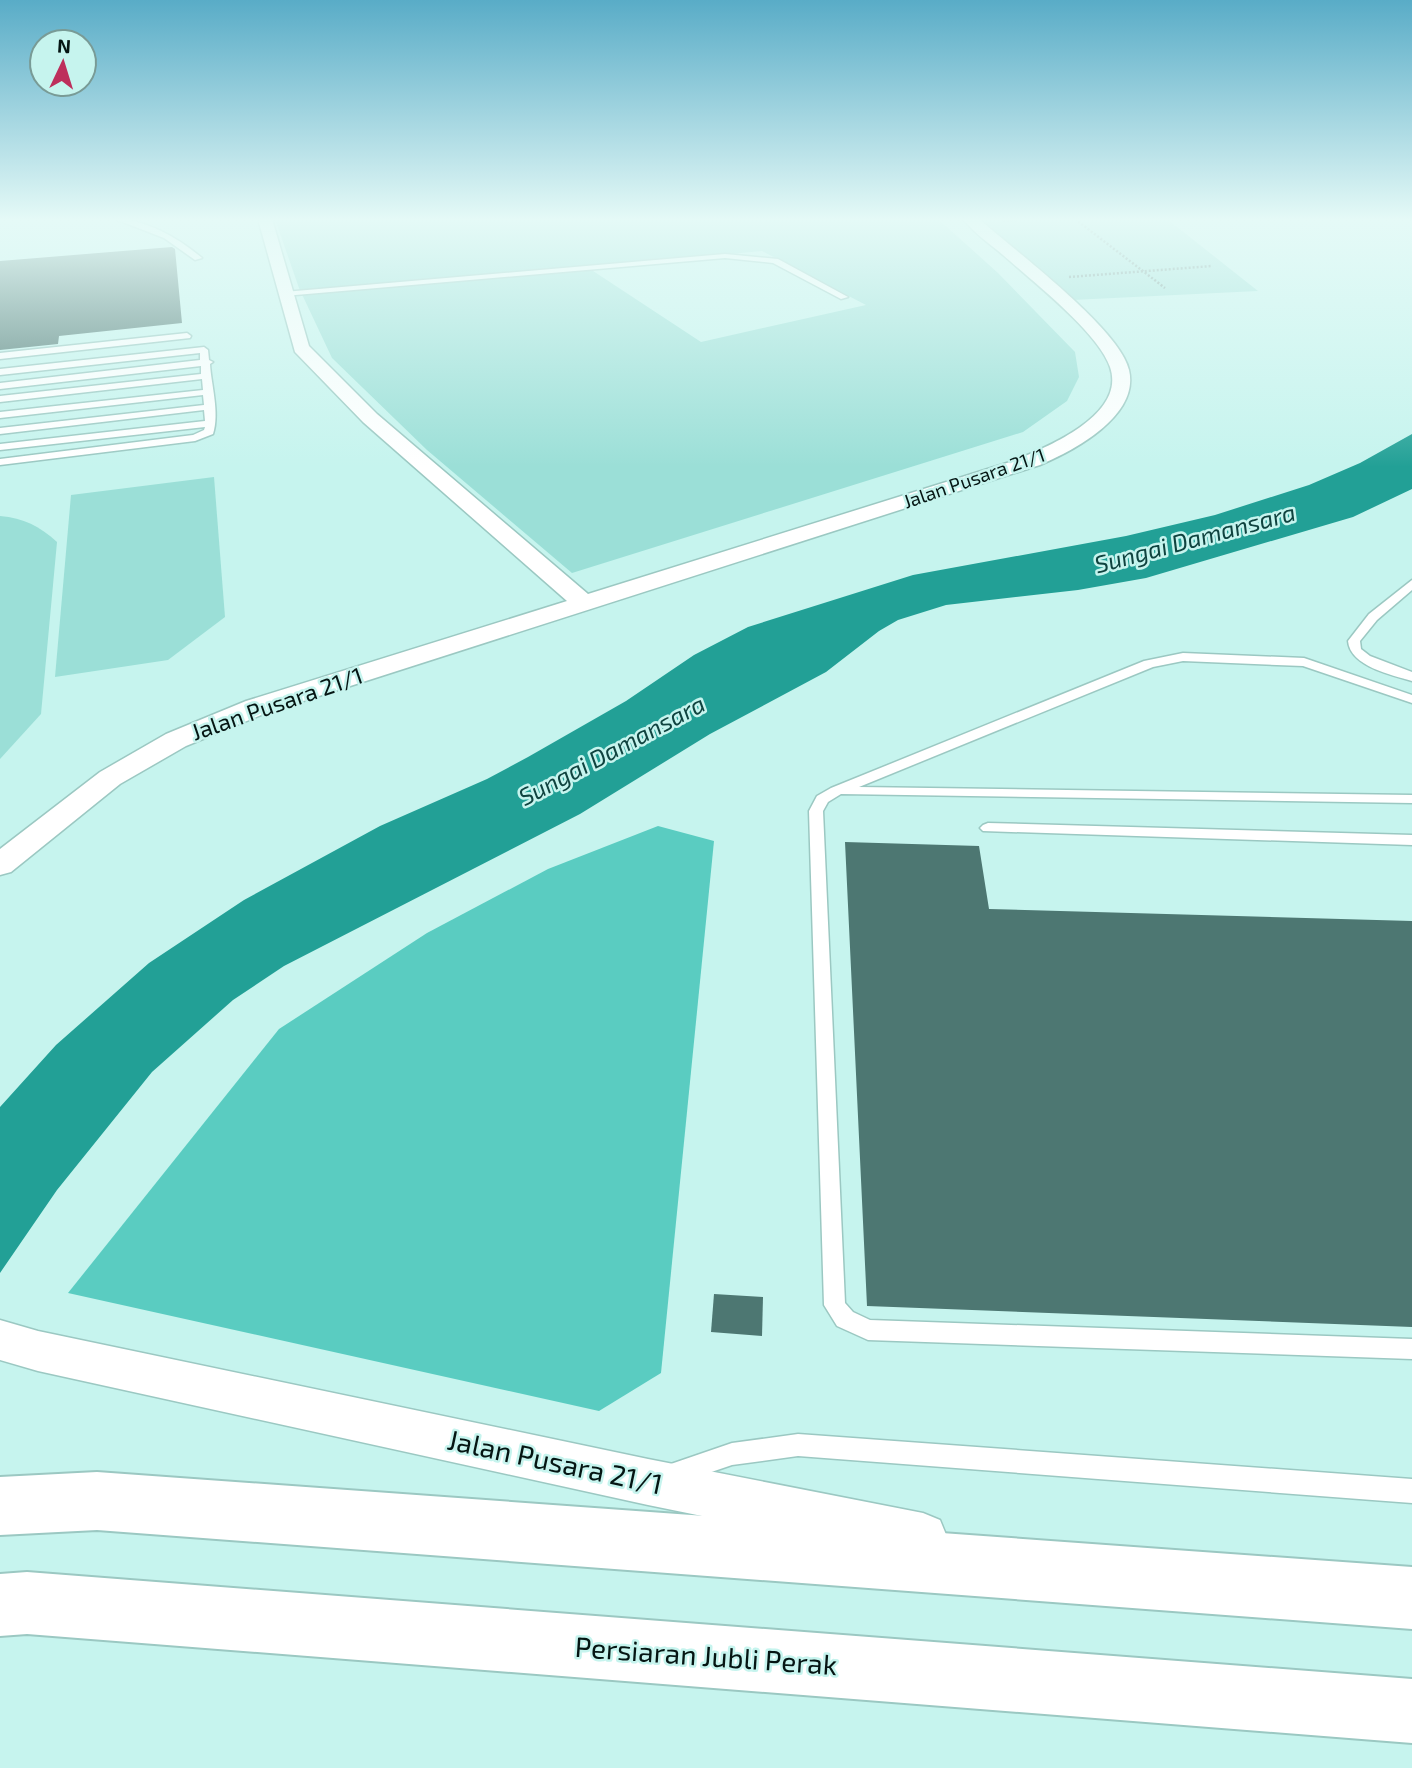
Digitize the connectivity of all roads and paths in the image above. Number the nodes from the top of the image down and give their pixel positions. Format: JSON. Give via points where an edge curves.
{"nodes":[{"id":1,"x":286,"y":302,"type":"edge"},
{"id":2,"x":1048,"y":302,"type":"edge"},
{"id":3,"x":1061,"y":302,"type":"edge"},
{"id":4,"x":187,"y":336,"type":"dead end"},
{"id":5,"x":0,"y":356,"type":"edge"},
{"id":6,"x":208,"y":362,"type":"junction"},
{"id":7,"x":0,"y":372,"type":"edge"},
{"id":8,"x":208,"y":376,"type":"junction"},
{"id":9,"x":0,"y":386,"type":"edge"},
{"id":10,"x":209,"y":392,"type":"junction"},
{"id":11,"x":0,"y":399,"type":"edge"},
{"id":12,"x":209,"y":407,"type":"junction"},
{"id":13,"x":0,"y":415,"type":"edge"},
{"id":14,"x":210,"y":423,"type":"junction"},
{"id":15,"x":0,"y":430,"type":"edge"},
{"id":16,"x":0,"y":447,"type":"edge"},
{"id":17,"x":0,"y":462,"type":"edge"},
{"id":18,"x":1412,"y":584,"type":"edge"},
{"id":19,"x":579,"y":600,"type":"junction"},
{"id":20,"x":1412,"y":677,"type":"edge"},
{"id":21,"x":1412,"y":699,"type":"edge"},
{"id":22,"x":836,"y":791,"type":"junction"},
{"id":23,"x":1412,"y":799,"type":"edge"},
{"id":24,"x":988,"y":828,"type":"dead end"},
{"id":25,"x":1412,"y":840,"type":"edge"},
{"id":26,"x":0,"y":842,"type":"edge"},
{"id":27,"x":0,"y":865,"type":"edge"},
{"id":28,"x":19,"y":1346,"type":"edge"},
{"id":29,"x":1412,"y":1349,"type":"edge"},
{"id":30,"x":648,"y":1482,"type":"junction"},
{"id":31,"x":1412,"y":1491,"type":"edge"},
{"id":32,"x":0,"y":1506,"type":"edge"},
{"id":33,"x":1112,"y":1578,"type":"junction"},
{"id":34,"x":1412,"y":1598,"type":"edge"},
{"id":35,"x":13,"y":1604,"type":"edge"},
{"id":36,"x":1412,"y":1710,"type":"edge"}],
"edges":[{"from":1,"to":19,"type":"street","via":[[300,348],[370,418]]},
{"from":2,"to":19,"type":"street","name":"Jalan Pusara 21/1","via":[[1090,340],[1103,367],[1091,407],[1058,434],[973,469]]},
{"from":3,"to":19,"type":"street","name":"Jalan Pusara 21/1","via":[[1103,339],[1120,368],[1117,390],[1101,419],[1080,438],[954,487]]},
{"from":4,"to":5,"type":"lane"},
{"from":6,"to":7,"type":"lane","via":[[204,350]]},
{"from":6,"to":8,"type":"lane"},
{"from":6,"to":9,"type":"lane"},
{"from":8,"to":10,"type":"lane"},
{"from":8,"to":11,"type":"lane"},
{"from":10,"to":12,"type":"lane"},
{"from":10,"to":13,"type":"lane"},
{"from":12,"to":14,"type":"lane"},
{"from":12,"to":15,"type":"lane"},
{"from":14,"to":16,"type":"lane"},
{"from":14,"to":17,"type":"lane","via":[[209,432],[195,438]]},
{"from":18,"to":20,"type":"lane","via":[[1373,617],[1354,641],[1355,650],[1365,659]]},
{"from":19,"to":26,"type":"street","name":"Jalan Pusara 21/1","via":[[248,696],[177,724],[99,768]]},
{"from":19,"to":27,"type":"street","name":"Jalan Pusara 21/1","via":[[256,707],[176,740],[110,778]]},
{"from":21,"to":22,"type":"lane","via":[[1304,662],[1183,657],[1149,664]]},
{"from":22,"to":23,"type":"lane"},
{"from":22,"to":29,"type":"lane","via":[[822,799],[816,811],[835,1305],[845,1319],[868,1330]]},
{"from":24,"to":25,"type":"lane"},
{"from":28,"to":30,"type":"street","name":"Jalan Pusara 21/1"},
{"from":30,"to":31,"type":"lane","via":[[732,1454],[799,1445]]},
{"from":30,"to":33,"type":"street","name":"Jalan Pusara 21/1"},
{"from":32,"to":33,"type":"main road","via":[[97,1501]]},
{"from":33,"to":34,"type":"main road"},
{"from":35,"to":36,"type":"main road","name":"Persiaran Jubli Perak"}]}
